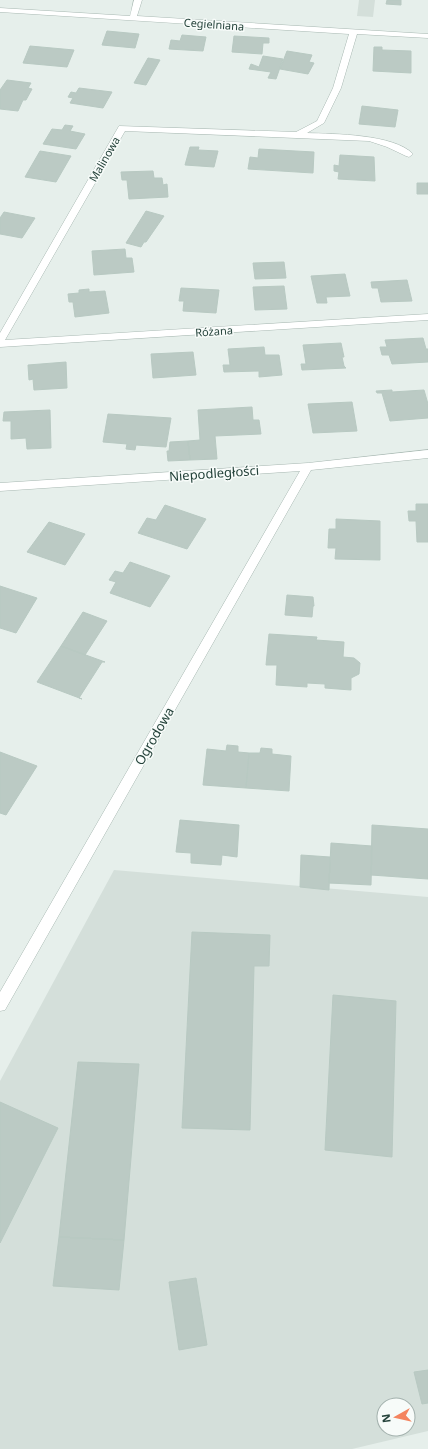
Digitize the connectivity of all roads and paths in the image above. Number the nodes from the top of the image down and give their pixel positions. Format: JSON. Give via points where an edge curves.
{"nodes":[{"id":1,"x":138,"y":0,"type":"edge"},
{"id":2,"x":0,"y":10,"type":"edge"},
{"id":3,"x":133,"y":18,"type":"junction"},
{"id":4,"x":353,"y":33,"type":"junction"},
{"id":5,"x":428,"y":36,"type":"edge"},
{"id":6,"x":296,"y":135,"type":"junction"},
{"id":7,"x":408,"y":154,"type":"dead end"},
{"id":8,"x":428,"y":318,"type":"edge"},
{"id":9,"x":0,"y":343,"type":"edge"},
{"id":10,"x":428,"y":454,"type":"edge"},
{"id":11,"x":308,"y":467,"type":"junction"},
{"id":12,"x":0,"y":487,"type":"edge"},
{"id":13,"x":0,"y":1005,"type":"edge"}],
"edges":[{"from":1,"to":3,"type":"street"},
{"from":2,"to":3,"type":"street","name":"Cegielniana"},
{"from":3,"to":4,"type":"street","name":"Cegielniana"},
{"from":4,"to":5,"type":"street","name":"Cegielniana"},
{"from":4,"to":6,"type":"street","name":"Malinowa","via":[[337,88],[320,123]]},
{"from":6,"to":7,"type":"street","name":"Malinowa","via":[[370,139]]},
{"from":6,"to":9,"type":"street","name":"Malinowa","via":[[122,128]]},
{"from":8,"to":9,"type":"street","name":"Różana"},
{"from":10,"to":11,"type":"street","name":"Niepodległości"},
{"from":11,"to":12,"type":"street","name":"Niepodległości"},
{"from":11,"to":13,"type":"street","name":"Ogrodowa"}]}
